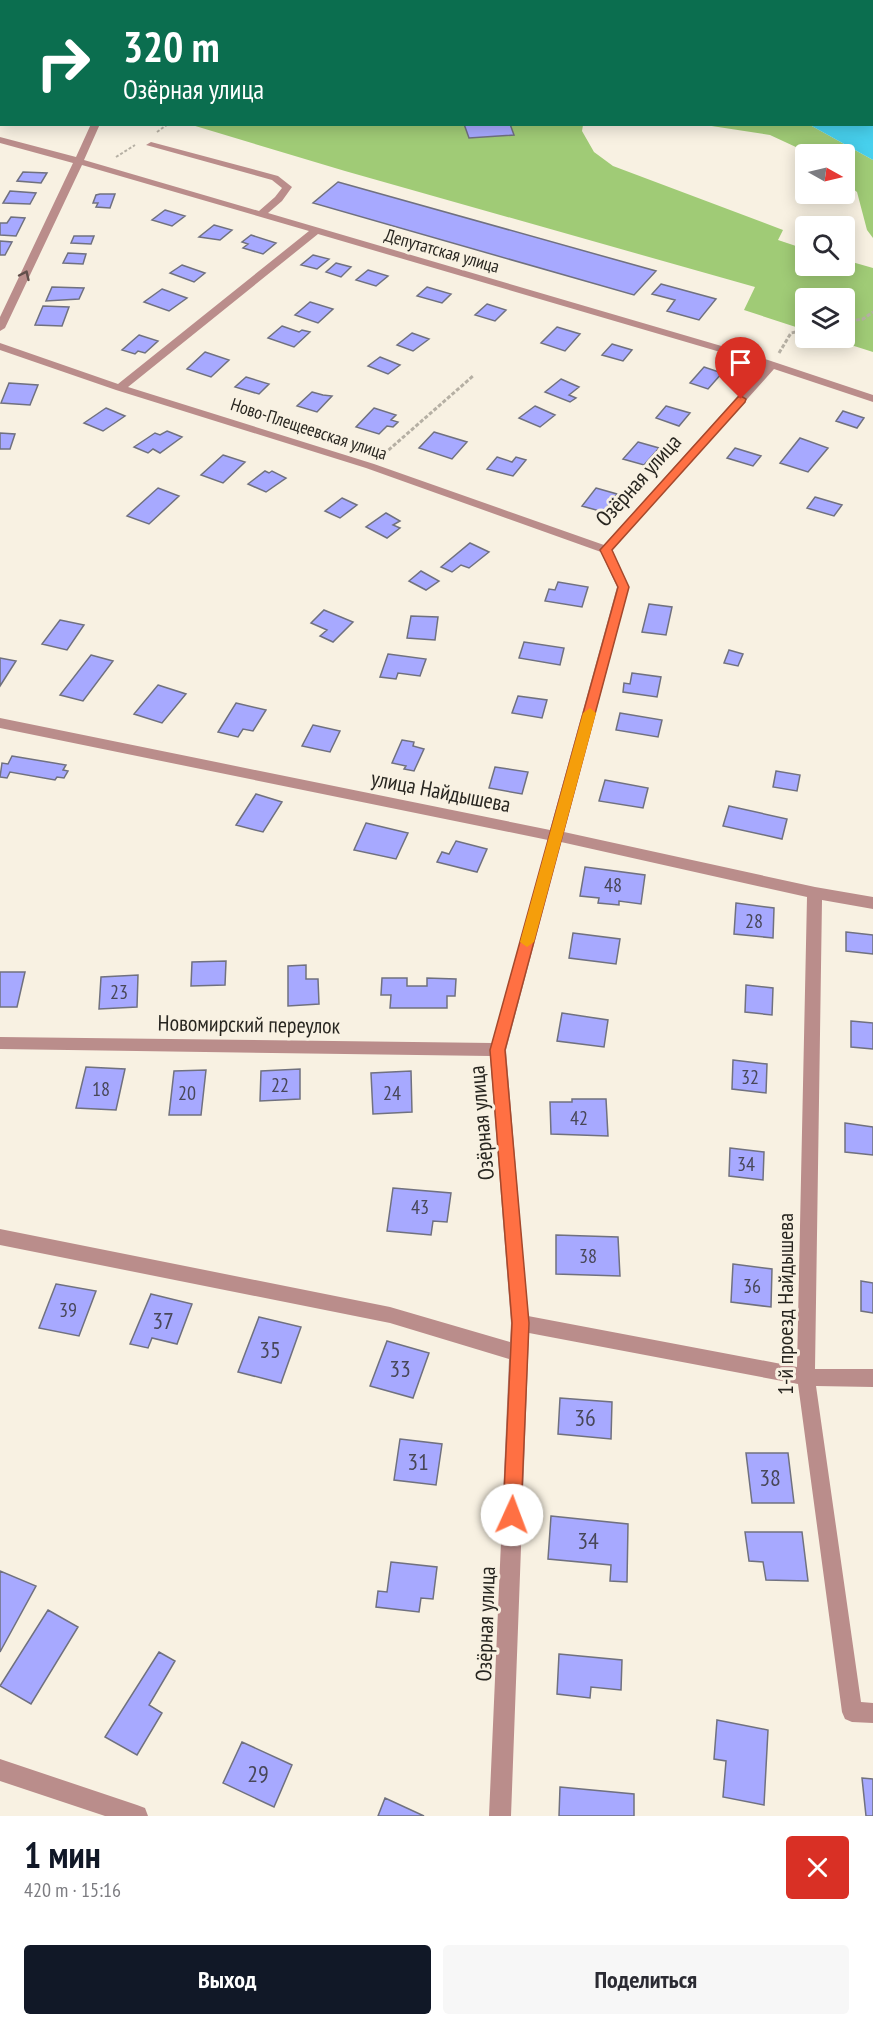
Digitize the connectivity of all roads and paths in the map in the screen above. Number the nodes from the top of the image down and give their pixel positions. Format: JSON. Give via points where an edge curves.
{"nodes":[{"id":1,"x":95,"y":126,"type":"edge"},
{"id":2,"x":0,"y":140,"type":"edge"},
{"id":3,"x":150,"y":145,"type":"dead end"},
{"id":4,"x":77,"y":162,"type":"junction"},
{"id":5,"x":260,"y":215,"type":"junction"},
{"id":6,"x":314,"y":232,"type":"junction"},
{"id":7,"x":873,"y":312,"type":"edge"},
{"id":8,"x":855,"y":320,"type":"edge"},
{"id":9,"x":0,"y":328,"type":"edge"},
{"id":10,"x":795,"y":332,"type":"edge"},
{"id":11,"x":0,"y":346,"type":"edge"},
{"id":12,"x":771,"y":366,"type":"junction"},
{"id":13,"x":473,"y":376,"type":"dead end"},
{"id":14,"x":120,"y":388,"type":"junction"},
{"id":15,"x":873,"y":399,"type":"edge"},
{"id":16,"x":370,"y":466,"type":"junction"},
{"id":17,"x":606,"y":550,"type":"junction"},
{"id":18,"x":0,"y":723,"type":"edge"},
{"id":19,"x":556,"y":836,"type":"junction"},
{"id":20,"x":814,"y":893,"type":"junction"},
{"id":21,"x":873,"y":903,"type":"edge"},
{"id":22,"x":0,"y":1043,"type":"edge"},
{"id":23,"x":498,"y":1050,"type":"junction"},
{"id":24,"x":0,"y":1237,"type":"edge"},
{"id":25,"x":520,"y":1323,"type":"junction"},
{"id":26,"x":519,"y":1353,"type":"junction"},
{"id":27,"x":806,"y":1377,"type":"junction"},
{"id":28,"x":873,"y":1378,"type":"edge"},
{"id":29,"x":873,"y":1713,"type":"edge"},
{"id":30,"x":0,"y":1770,"type":"edge"},
{"id":31,"x":137,"y":1816,"type":"edge"},
{"id":32,"x":500,"y":1816,"type":"edge"}],
"edges":[{"from":1,"to":4,"type":"street"},
{"from":2,"to":4,"type":"street","name":"Депутатская улица"},
{"from":3,"to":5,"type":"street","via":[[275,178],[287,187]]},
{"from":4,"to":5,"type":"street","name":"Депутатская улица"},
{"from":9,"to":4,"type":"street","one_way":true},
{"from":5,"to":6,"type":"street","name":"Депутатская улица"},
{"from":6,"to":12,"type":"street","name":"Депутатская улица"},
{"from":6,"to":14,"type":"street"},
{"from":7,"to":8,"type":"path"},
{"from":10,"to":12,"type":"path"},
{"from":11,"to":14,"type":"street","name":"Ново-Плещеевская улица"},
{"from":12,"to":15,"type":"street","name":"Депутатская улица"},
{"from":12,"to":17,"type":"street","name":"Озёрная улица"},
{"from":13,"to":16,"type":"path"},
{"from":14,"to":16,"type":"street","name":"Ново-Плещеевская улица"},
{"from":16,"to":17,"type":"street","name":"Ново-Плещеевская улица"},
{"from":17,"to":19,"type":"street","name":"Озёрная улица","via":[[623,587]]},
{"from":18,"to":19,"type":"street","name":"улица Найдышева"},
{"from":19,"to":20,"type":"street","name":"улица Найдышева"},
{"from":19,"to":23,"type":"street","name":"Озёрная улица"},
{"from":20,"to":21,"type":"street","name":"улица Найдышева"},
{"from":20,"to":27,"type":"street","name":"1-й проезд Найдышева"},
{"from":22,"to":23,"type":"street","name":"Новомирский переулок"},
{"from":23,"to":25,"type":"street","name":"Озёрная улица"},
{"from":24,"to":26,"type":"street","via":[[390,1315]]},
{"from":25,"to":26,"type":"street","name":"Озёрная улица"},
{"from":25,"to":27,"type":"street"},
{"from":26,"to":32,"type":"street","name":"Озёрная улица"},
{"from":27,"to":28,"type":"street"},
{"from":27,"to":29,"type":"street","name":"1-й проезд Найдышева","via":[[852,1712]]},
{"from":30,"to":31,"type":"street"}]}
